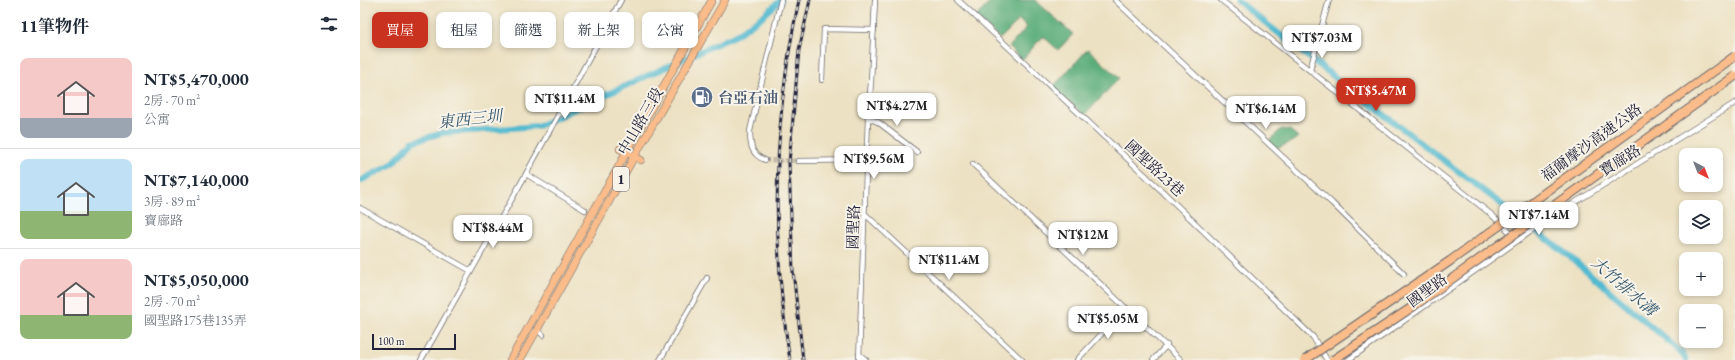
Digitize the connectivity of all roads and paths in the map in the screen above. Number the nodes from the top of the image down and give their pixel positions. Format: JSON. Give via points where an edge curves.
{"nodes":[{"id":1,"x":621,"y":0,"type":"edge"},
{"id":2,"x":712,"y":0,"type":"edge"},
{"id":3,"x":716,"y":0,"type":"edge"},
{"id":4,"x":780,"y":0,"type":"edge"},
{"id":5,"x":875,"y":0,"type":"edge"},
{"id":6,"x":958,"y":0,"type":"edge"},
{"id":7,"x":1114,"y":0,"type":"edge"},
{"id":8,"x":1221,"y":0,"type":"edge"},
{"id":9,"x":1329,"y":0,"type":"edge"},
{"id":10,"x":726,"y":3,"type":"edge"},
{"id":11,"x":874,"y":30,"type":"junction"},
{"id":12,"x":1735,"y":56,"type":"edge"},
{"id":13,"x":1310,"y":70,"type":"junction"},
{"id":14,"x":1735,"y":76,"type":"edge"},
{"id":15,"x":822,"y":80,"type":"dead end"},
{"id":16,"x":1735,"y":103,"type":"edge"},
{"id":17,"x":868,"y":118,"type":"junction"},
{"id":18,"x":620,"y":149,"type":"dead end"},
{"id":19,"x":917,"y":152,"type":"dead end"},
{"id":20,"x":627,"y":153,"type":"junction"},
{"id":21,"x":638,"y":159,"type":"junction"},
{"id":22,"x":765,"y":160,"type":"tunnel mouth"},
{"id":23,"x":867,"y":160,"type":"junction"},
{"id":24,"x":798,"y":161,"type":"tunnel mouth"},
{"id":25,"x":973,"y":164,"type":"dead end"},
{"id":26,"x":526,"y":174,"type":"junction"},
{"id":27,"x":360,"y":208,"type":"edge"},
{"id":28,"x":585,"y":210,"type":"dead end"},
{"id":29,"x":865,"y":214,"type":"junction"},
{"id":30,"x":1518,"y":240,"type":"junction"},
{"id":31,"x":471,"y":271,"type":"junction"},
{"id":32,"x":1404,"y":274,"type":"dead end"},
{"id":33,"x":707,"y":278,"type":"dead end"},
{"id":34,"x":1126,"y":308,"type":"junction"},
{"id":35,"x":536,"y":329,"type":"junction"},
{"id":36,"x":543,"y":334,"type":"dead end"},
{"id":37,"x":1167,"y":345,"type":"junction"},
{"id":38,"x":860,"y":354,"type":"junction"},
{"id":39,"x":421,"y":360,"type":"edge"},
{"id":40,"x":510,"y":360,"type":"edge"},
{"id":41,"x":520,"y":360,"type":"edge"},
{"id":42,"x":660,"y":360,"type":"edge"},
{"id":43,"x":859,"y":360,"type":"edge"},
{"id":44,"x":866,"y":360,"type":"edge"},
{"id":45,"x":1022,"y":360,"type":"edge"},
{"id":46,"x":1078,"y":360,"type":"edge"},
{"id":47,"x":1153,"y":360,"type":"edge"},
{"id":48,"x":1181,"y":360,"type":"edge"},
{"id":49,"x":1305,"y":360,"type":"edge"},
{"id":50,"x":1327,"y":360,"type":"edge"},
{"id":51,"x":1333,"y":360,"type":"edge"},
{"id":52,"x":1348,"y":360,"type":"edge"}],
"edges":[{"from":1,"to":26,"type":"street"},
{"from":2,"to":20,"type":"main road","name":"中山路三段","number":"1"},
{"from":3,"to":10,"type":"main road"},
{"from":4,"to":22,"type":"street","via":[[750,131],[755,154]]},
{"from":5,"to":11,"type":"street","name":"國聖路"},
{"from":6,"to":50,"type":"street","name":"國聖路23巷","via":[[1313,337]]},
{"from":7,"to":32,"type":"street","via":[[1332,203]]},
{"from":8,"to":13,"type":"street"},
{"from":9,"to":13,"type":"street"},
{"from":10,"to":21,"type":"main road","name":"中山路三段","number":"1"},
{"from":11,"to":15,"type":"street","via":[[824,29]]},
{"from":11,"to":17,"type":"street","name":"國聖路"},
{"from":12,"to":49,"type":"highway","name":"福爾摩沙高速公路","bridge":true,"via":[[1450,261]]},
{"from":13,"to":30,"type":"street","via":[[1492,215]]},
{"from":14,"to":51,"type":"highway","name":"福爾摩沙高速公路","bridge":true,"via":[[1414,306]]},
{"from":16,"to":30,"type":"street","name":"寶廍路"},
{"from":17,"to":19,"type":"street","via":[[878,122]]},
{"from":17,"to":23,"type":"street","name":"國聖路"},
{"from":18,"to":20,"type":"main road"},
{"from":20,"to":21,"type":"main road"},
{"from":20,"to":40,"type":"main road","name":"中山路三段","number":"1"},
{"from":21,"to":35,"type":"main road","name":"中山路三段","number":"1"},
{"from":23,"to":24,"type":"street"},
{"from":23,"to":29,"type":"street","name":"國聖路"},
{"from":25,"to":34,"type":"street"},
{"from":26,"to":28,"type":"street"},
{"from":26,"to":31,"type":"street"},
{"from":27,"to":31,"type":"street"},
{"from":29,"to":38,"type":"street","name":"國聖路"},
{"from":29,"to":45,"type":"street"},
{"from":30,"to":52,"type":"street","name":"國聖路"},
{"from":31,"to":39,"type":"street"},
{"from":33,"to":42,"type":"street"},
{"from":34,"to":37,"type":"street"},
{"from":34,"to":46,"type":"street"},
{"from":35,"to":36,"type":"street"},
{"from":35,"to":41,"type":"main road","name":"中山路三段","number":"1"},
{"from":37,"to":47,"type":"street"},
{"from":37,"to":48,"type":"street"},
{"from":38,"to":43,"type":"street","name":"國聖路"},
{"from":38,"to":44,"type":"street"}]}
